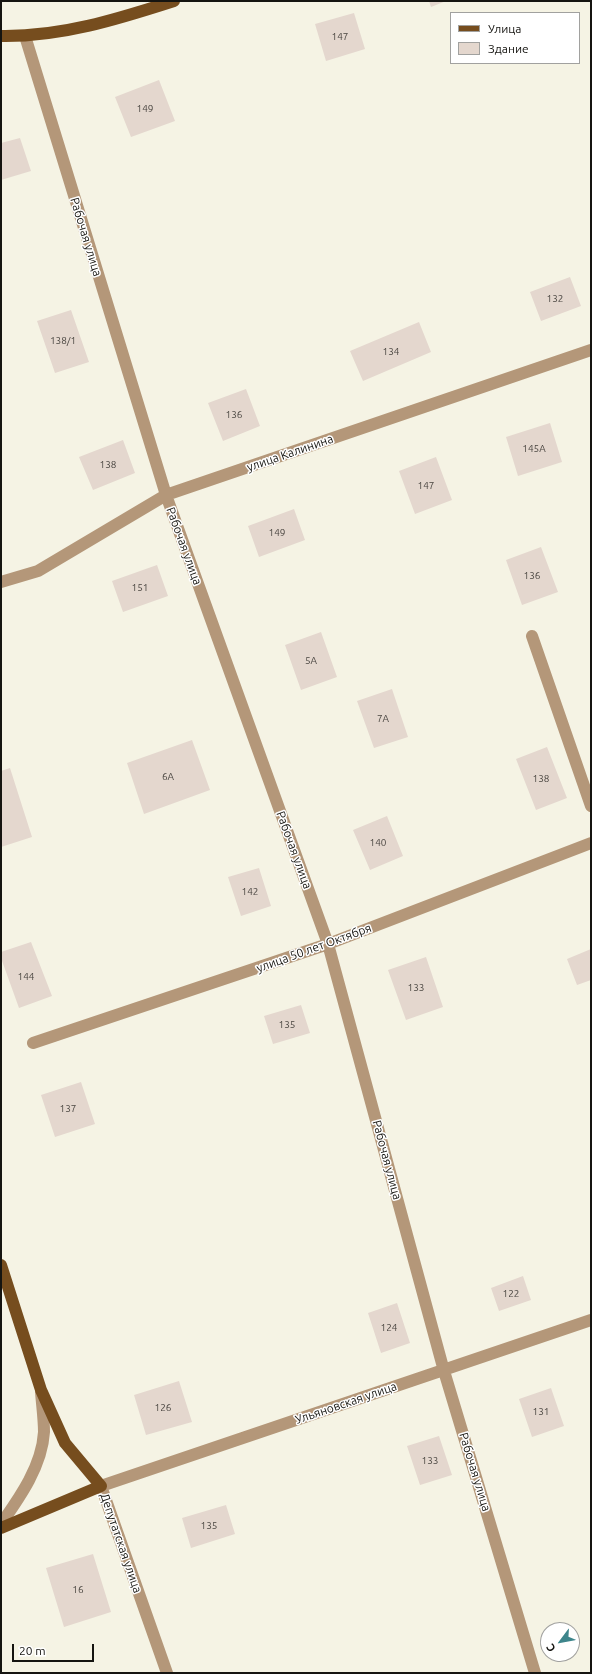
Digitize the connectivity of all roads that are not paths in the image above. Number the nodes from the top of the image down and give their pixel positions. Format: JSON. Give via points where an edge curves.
{"nodes":[{"id":1,"x":174,"y":1,"type":"edge"},
{"id":2,"x":1,"y":36,"type":"edge"},
{"id":3,"x":25,"y":36,"type":"junction"},
{"id":4,"x":591,"y":350,"type":"edge"},
{"id":5,"x":166,"y":495,"type":"junction"},
{"id":6,"x":1,"y":582,"type":"edge"},
{"id":7,"x":532,"y":636,"type":"dead end"},
{"id":8,"x":591,"y":806,"type":"edge"},
{"id":9,"x":591,"y":843,"type":"edge"},
{"id":10,"x":328,"y":944,"type":"junction"},
{"id":11,"x":33,"y":1044,"type":"dead end"},
{"id":12,"x":1,"y":1265,"type":"edge"},
{"id":13,"x":591,"y":1320,"type":"edge"},
{"id":14,"x":444,"y":1370,"type":"junction"},
{"id":15,"x":41,"y":1390,"type":"junction"},
{"id":16,"x":101,"y":1486,"type":"junction"},
{"id":17,"x":1,"y":1524,"type":"edge"},
{"id":18,"x":1,"y":1528,"type":"edge"},
{"id":19,"x":167,"y":1673,"type":"edge"},
{"id":20,"x":535,"y":1673,"type":"edge"}],
"edges":[{"from":1,"to":3,"type":"main road","via":[[100,24]]},
{"from":2,"to":3,"type":"main road"},
{"from":3,"to":5,"type":"street","name":"Рабочая улица"},
{"from":4,"to":5,"type":"street","name":"улица Калинина"},
{"from":5,"to":6,"type":"street","name":"улица Калинина","via":[[38,571]]},
{"from":5,"to":10,"type":"street","name":"Рабочая улица"},
{"from":7,"to":8,"type":"street"},
{"from":9,"to":10,"type":"street","name":"улица 50 лет Октября"},
{"from":10,"to":11,"type":"street","name":"улица 50 лет Октября"},
{"from":10,"to":14,"type":"street","name":"Рабочая улица"},
{"from":12,"to":15,"type":"main road","name":"Депутатская улица"},
{"from":13,"to":14,"type":"street","name":"Ульяновская улица"},
{"from":14,"to":16,"type":"street","name":"Ульяновская улица"},
{"from":14,"to":20,"type":"street","name":"Рабочая улица"},
{"from":15,"to":16,"type":"main road","name":"Депутатская улица","via":[[65,1444]]},
{"from":15,"to":17,"type":"street","via":[[44,1433],[36,1464],[22,1494]]},
{"from":16,"to":18,"type":"main road"},
{"from":16,"to":19,"type":"street","name":"Депутатская улица"}]}
